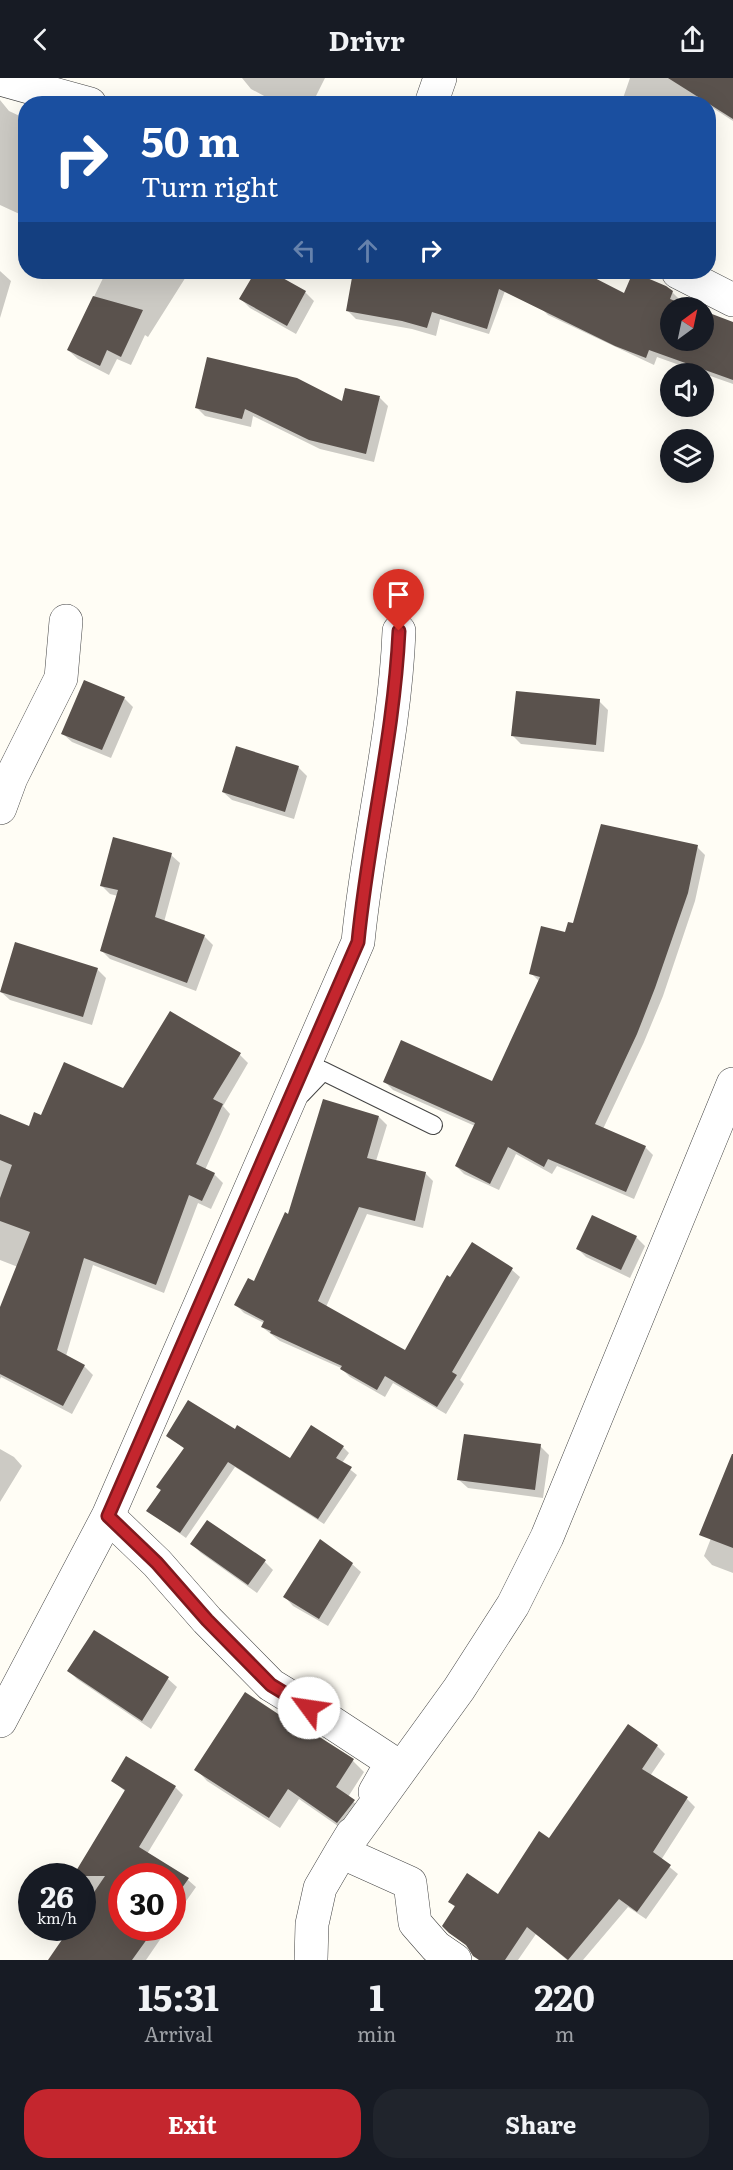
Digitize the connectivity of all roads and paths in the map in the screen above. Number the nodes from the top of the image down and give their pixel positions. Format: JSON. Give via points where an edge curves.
{"nodes":[{"id":1,"x":440,"y":78,"type":"edge"},
{"id":2,"x":0,"y":79,"type":"edge"},
{"id":3,"x":61,"y":96,"type":"edge"},
{"id":4,"x":434,"y":96,"type":"edge"},
{"id":5,"x":692,"y":279,"type":"edge"},
{"id":6,"x":733,"y":300,"type":"edge"},
{"id":7,"x":66,"y":621,"type":"dead end"},
{"id":8,"x":399,"y":631,"type":"dead end"},
{"id":9,"x":0,"y":808,"type":"edge"},
{"id":10,"x":733,"y":1084,"type":"edge"},
{"id":11,"x":287,"y":1109,"type":"junction"},
{"id":12,"x":433,"y":1125,"type":"dead end"},
{"id":13,"x":108,"y":1516,"type":"junction"},
{"id":14,"x":0,"y":1721,"type":"edge"},
{"id":15,"x":341,"y":1852,"type":"junction"},
{"id":16,"x":311,"y":1960,"type":"edge"},
{"id":17,"x":455,"y":1960,"type":"edge"}],
"edges":[{"from":1,"to":4,"type":"street"},
{"from":2,"to":3,"type":"street"},
{"from":5,"to":6,"type":"street"},
{"from":7,"to":9,"type":"street","via":[[61,678]]},
{"from":8,"to":11,"type":"street","via":[[397,673],[358,942]]},
{"from":10,"to":15,"type":"street","via":[[547,1537],[513,1605],[459,1689]]},
{"from":11,"to":12,"type":"lane","via":[[323,1071]]},
{"from":11,"to":13,"type":"street"},
{"from":13,"to":14,"type":"street"},
{"from":13,"to":15,"type":"street","via":[[271,1685],[392,1762]]},
{"from":15,"to":16,"type":"street","via":[[320,1888],[312,1924]]},
{"from":15,"to":17,"type":"street","via":[[410,1883],[416,1923],[436,1947]]}]}
